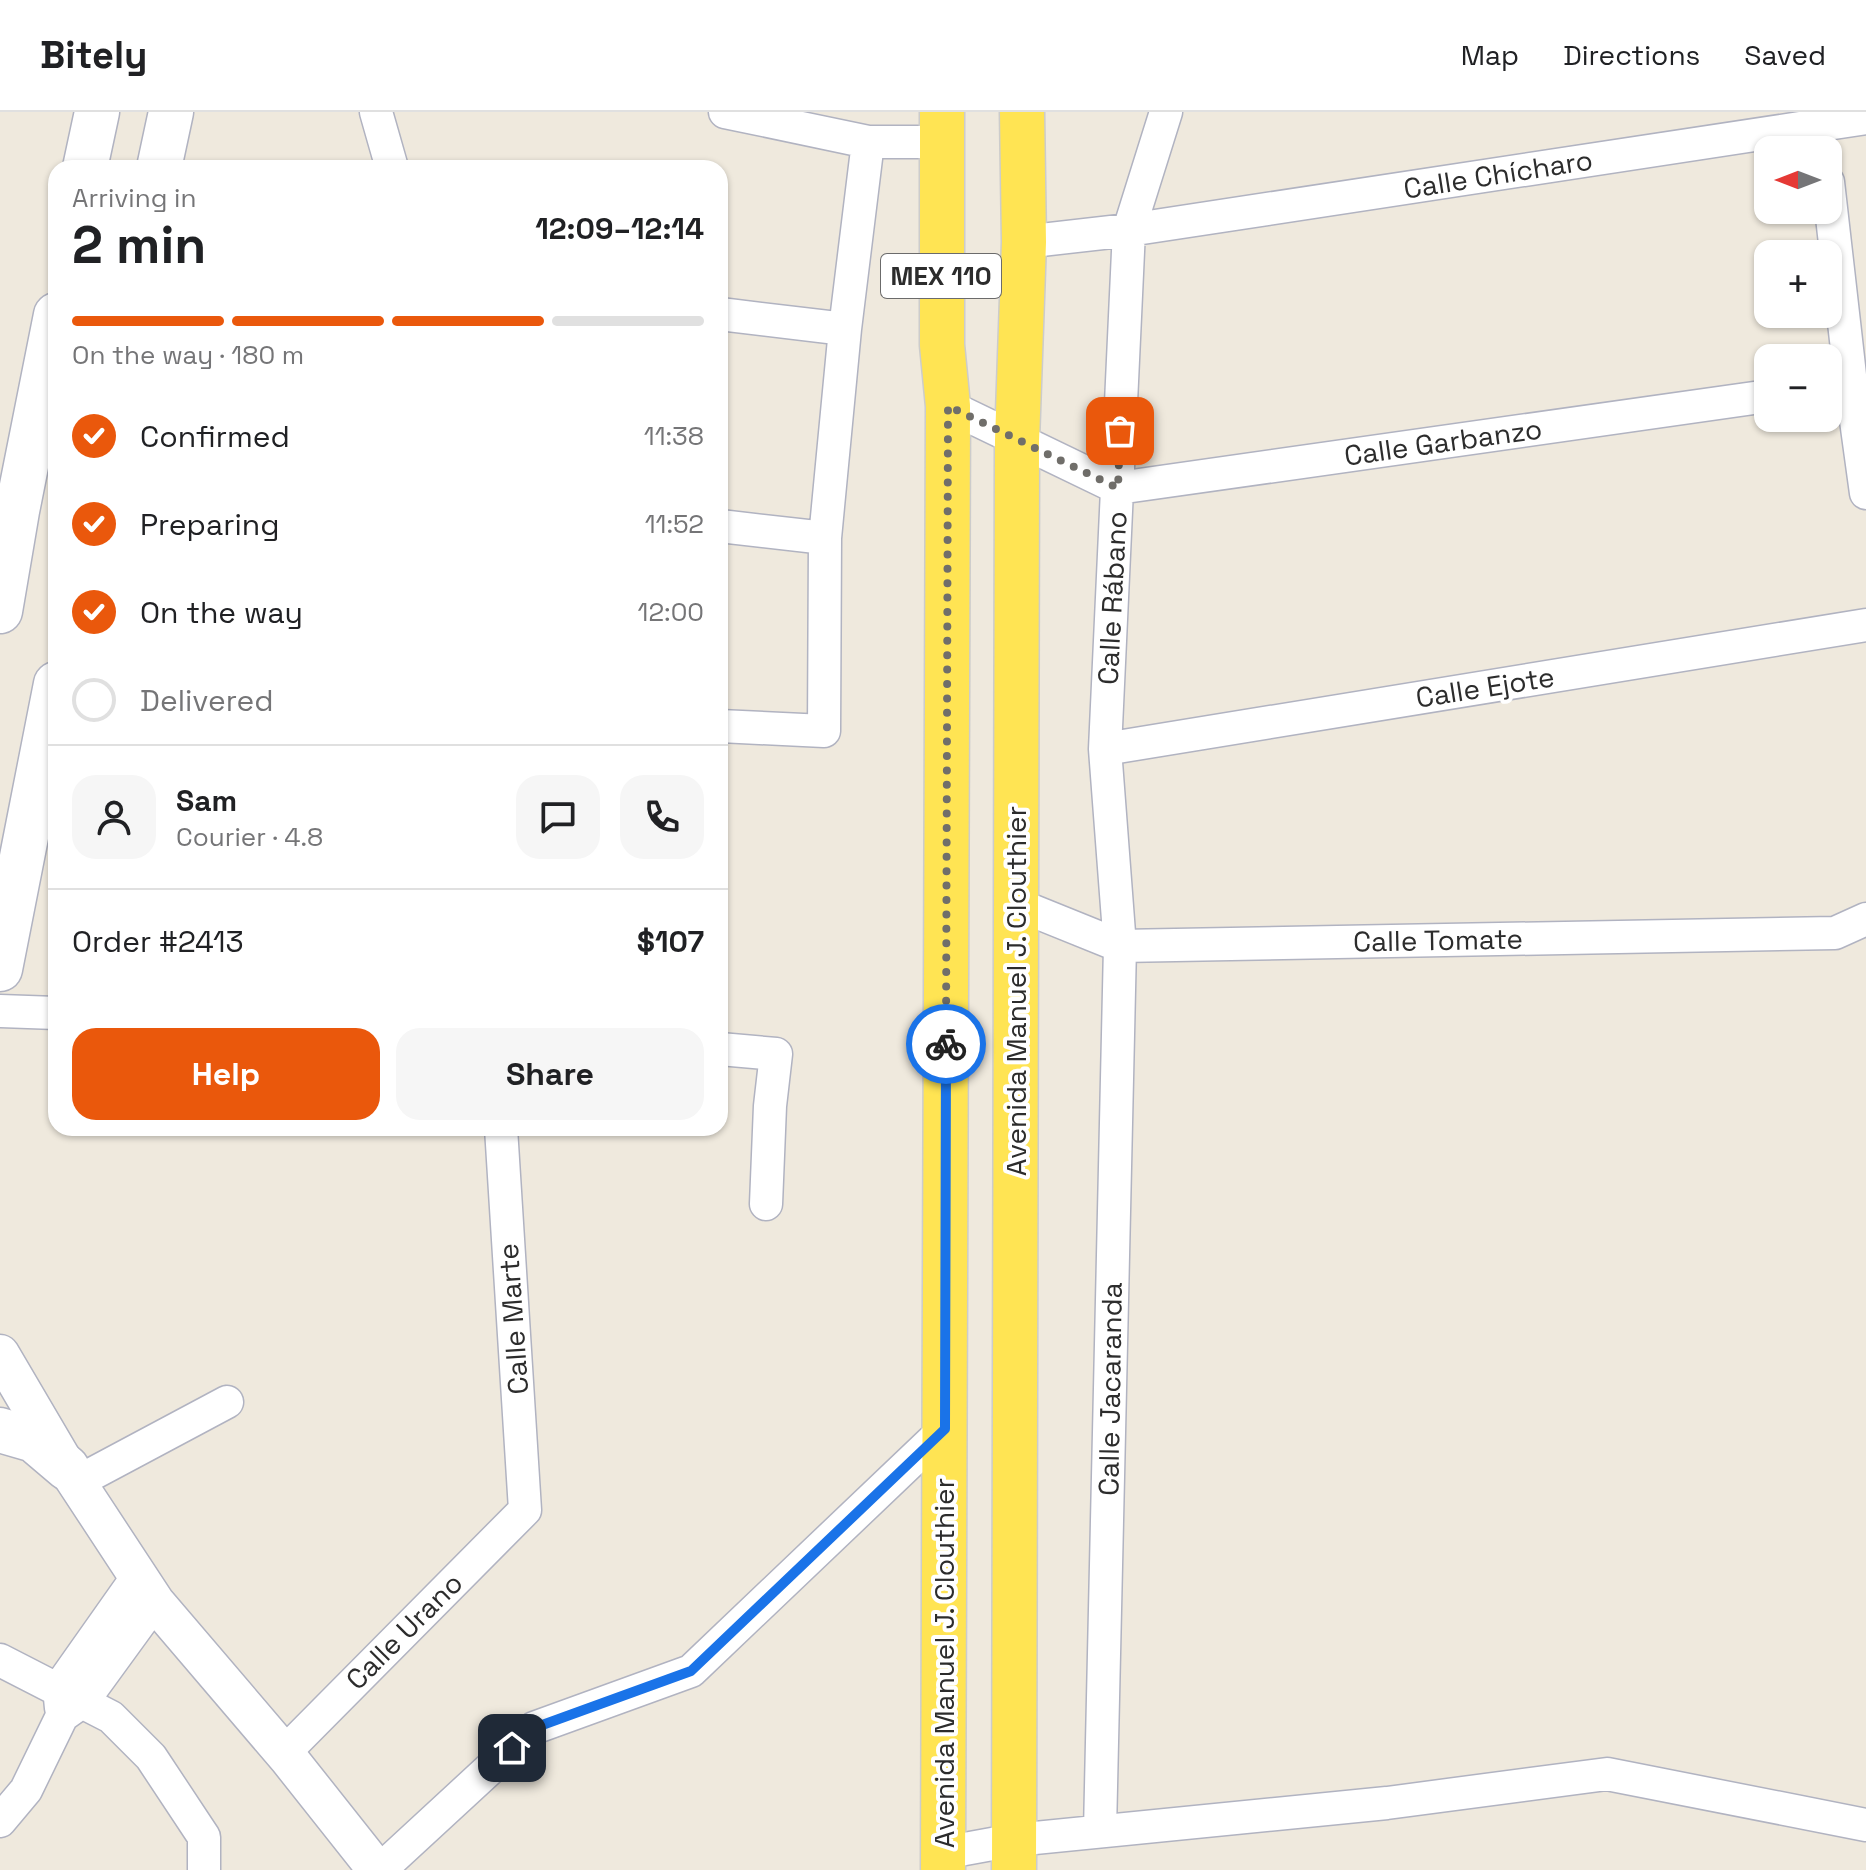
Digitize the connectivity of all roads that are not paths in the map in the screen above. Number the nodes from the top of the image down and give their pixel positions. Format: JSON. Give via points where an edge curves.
{"nodes":[{"id":1,"x":97,"y":112,"type":"edge"},
{"id":2,"x":171,"y":112,"type":"edge"},
{"id":3,"x":376,"y":112,"type":"edge"},
{"id":4,"x":725,"y":112,"type":"edge"},
{"id":5,"x":1022,"y":112,"type":"edge"},
{"id":6,"x":1166,"y":112,"type":"edge"},
{"id":7,"x":1866,"y":118,"type":"edge"},
{"id":8,"x":941,"y":127,"type":"edge"},
{"id":9,"x":1822,"y":129,"type":"edge"},
{"id":10,"x":868,"y":142,"type":"junction"},
{"id":11,"x":87,"y":160,"type":"edge"},
{"id":12,"x":161,"y":160,"type":"edge"},
{"id":13,"x":390,"y":160,"type":"edge"},
{"id":14,"x":1832,"y":224,"type":"edge"},
{"id":15,"x":1129,"y":230,"type":"junction"},
{"id":16,"x":1024,"y":242,"type":"junction"},
{"id":17,"x":728,"y":315,"type":"edge"},
{"id":18,"x":845,"y":329,"type":"junction"},
{"id":19,"x":48,"y":347,"type":"edge"},
{"id":20,"x":1848,"y":385,"type":"edge"},
{"id":21,"x":1754,"y":398,"type":"edge"},
{"id":22,"x":948,"y":406,"type":"junction"},
{"id":23,"x":1017,"y":441,"type":"junction"},
{"id":24,"x":1118,"y":488,"type":"junction"},
{"id":25,"x":1866,"y":493,"type":"edge"},
{"id":26,"x":8,"y":509,"type":"edge"},
{"id":27,"x":728,"y":527,"type":"edge"},
{"id":28,"x":825,"y":538,"type":"junction"},
{"id":29,"x":0,"y":611,"type":"edge"},
{"id":30,"x":1866,"y":625,"type":"edge"},
{"id":31,"x":48,"y":725,"type":"edge"},
{"id":32,"x":728,"y":726,"type":"edge"},
{"id":33,"x":1105,"y":749,"type":"junction"},
{"id":34,"x":1016,"y":904,"type":"junction"},
{"id":35,"x":1866,"y":919,"type":"edge"},
{"id":36,"x":1120,"y":946,"type":"junction"},
{"id":37,"x":0,"y":969,"type":"edge"},
{"id":38,"x":0,"y":1011,"type":"edge"},
{"id":39,"x":48,"y":1013,"type":"edge"},
{"id":40,"x":728,"y":1050,"type":"edge"},
{"id":41,"x":502,"y":1136,"type":"edge"},
{"id":42,"x":766,"y":1204,"type":"dead end"},
{"id":43,"x":0,"y":1354,"type":"edge"},
{"id":44,"x":227,"y":1402,"type":"dead end"},
{"id":45,"x":945,"y":1429,"type":"junction"},
{"id":46,"x":0,"y":1430,"type":"edge"},
{"id":47,"x":72,"y":1475,"type":"junction"},
{"id":48,"x":525,"y":1510,"type":"joint"},
{"id":49,"x":147,"y":1589,"type":"junction"},
{"id":50,"x":0,"y":1660,"type":"edge"},
{"id":51,"x":68,"y":1701,"type":"junction"},
{"id":52,"x":286,"y":1756,"type":"junction"},
{"id":53,"x":0,"y":1821,"type":"edge"},
{"id":54,"x":1866,"y":1825,"type":"edge"},
{"id":55,"x":1100,"y":1831,"type":"junction"},
{"id":56,"x":1014,"y":1855,"type":"edge"},
{"id":57,"x":372,"y":1861,"type":"edge"},
{"id":58,"x":943,"y":1862,"type":"edge"},
{"id":59,"x":204,"y":1870,"type":"edge"}],
"edges":[{"from":1,"to":11,"type":"main road"},
{"from":2,"to":12,"type":"main road"},
{"from":3,"to":13,"type":"street"},
{"from":4,"to":10,"type":"street"},
{"from":5,"to":16,"type":"main road","name":"Avenida Manuel J. Clouthier","number":"MEX 110"},
{"from":6,"to":15,"type":"street","name":"Calle Rábano"},
{"from":7,"to":9,"type":"street","name":"Calle Chícharo"},
{"from":8,"to":10,"type":"street"},
{"from":8,"to":22,"type":"main road","name":"Avenida Manuel J. Clouthier","number":"MEX 110","via":[[942,345]]},
{"from":9,"to":15,"type":"street","name":"Calle Chícharo"},
{"from":10,"to":18,"type":"street"},
{"from":14,"to":20,"type":"street"},
{"from":15,"to":16,"type":"street","name":"Calle Chícharo"},
{"from":15,"to":24,"type":"street","name":"Calle Rábano"},
{"from":16,"to":23,"type":"main road","name":"Avenida Manuel J. Clouthier","number":"MEX 110"},
{"from":17,"to":18,"type":"street"},
{"from":18,"to":28,"type":"street"},
{"from":19,"to":26,"type":"main road"},
{"from":20,"to":25,"type":"street"},
{"from":21,"to":24,"type":"street","name":"Calle Garbanzo"},
{"from":22,"to":23,"type":"street"},
{"from":22,"to":45,"type":"main road","name":"Avenida Manuel J. Clouthier","number":"MEX 110"},
{"from":23,"to":24,"type":"street"},
{"from":23,"to":34,"type":"main road","name":"Avenida Manuel J. Clouthier","number":"MEX 110"},
{"from":24,"to":33,"type":"street","name":"Calle Rábano"},
{"from":26,"to":29,"type":"main road"},
{"from":27,"to":28,"type":"street"},
{"from":28,"to":32,"type":"street","via":[[824,731]]},
{"from":30,"to":33,"type":"street","name":"Calle Ejote"},
{"from":31,"to":37,"type":"main road"},
{"from":33,"to":36,"type":"street","name":"Calle Rábano"},
{"from":34,"to":36,"type":"street","name":"Calle Tomate"},
{"from":34,"to":56,"type":"main road","name":"Avenida Manuel J. Clouthier","number":"MEX 110"},
{"from":35,"to":36,"type":"street","name":"Calle Tomate","via":[[1835,933]]},
{"from":36,"to":55,"type":"street","name":"Calle Jacaranda"},
{"from":38,"to":39,"type":"street"},
{"from":40,"to":42,"type":"street","via":[[776,1054]]},
{"from":41,"to":48,"type":"street","name":"Calle Marte"},
{"from":43,"to":47,"type":"street"},
{"from":44,"to":47,"type":"street"},
{"from":45,"to":57,"type":"street","via":[[691,1671],[534,1728]]},
{"from":45,"to":58,"type":"main road","name":"Avenida Manuel J. Clouthier","number":"MEX 110"},
{"from":46,"to":47,"type":"main road","via":[[34,1440]]},
{"from":47,"to":49,"type":"street"},
{"from":48,"to":52,"type":"street","name":"Calle Urano"},
{"from":49,"to":51,"type":"street"},
{"from":49,"to":52,"type":"street"},
{"from":50,"to":51,"type":"street"},
{"from":51,"to":53,"type":"street","via":[[26,1790]]},
{"from":51,"to":59,"type":"street","via":[[111,1717],[151,1757],[204,1837]]},
{"from":52,"to":57,"type":"street"},
{"from":54,"to":55,"type":"street","via":[[1607,1774],[1387,1803]]},
{"from":55,"to":56,"type":"street"},
{"from":56,"to":58,"type":"street"}]}
